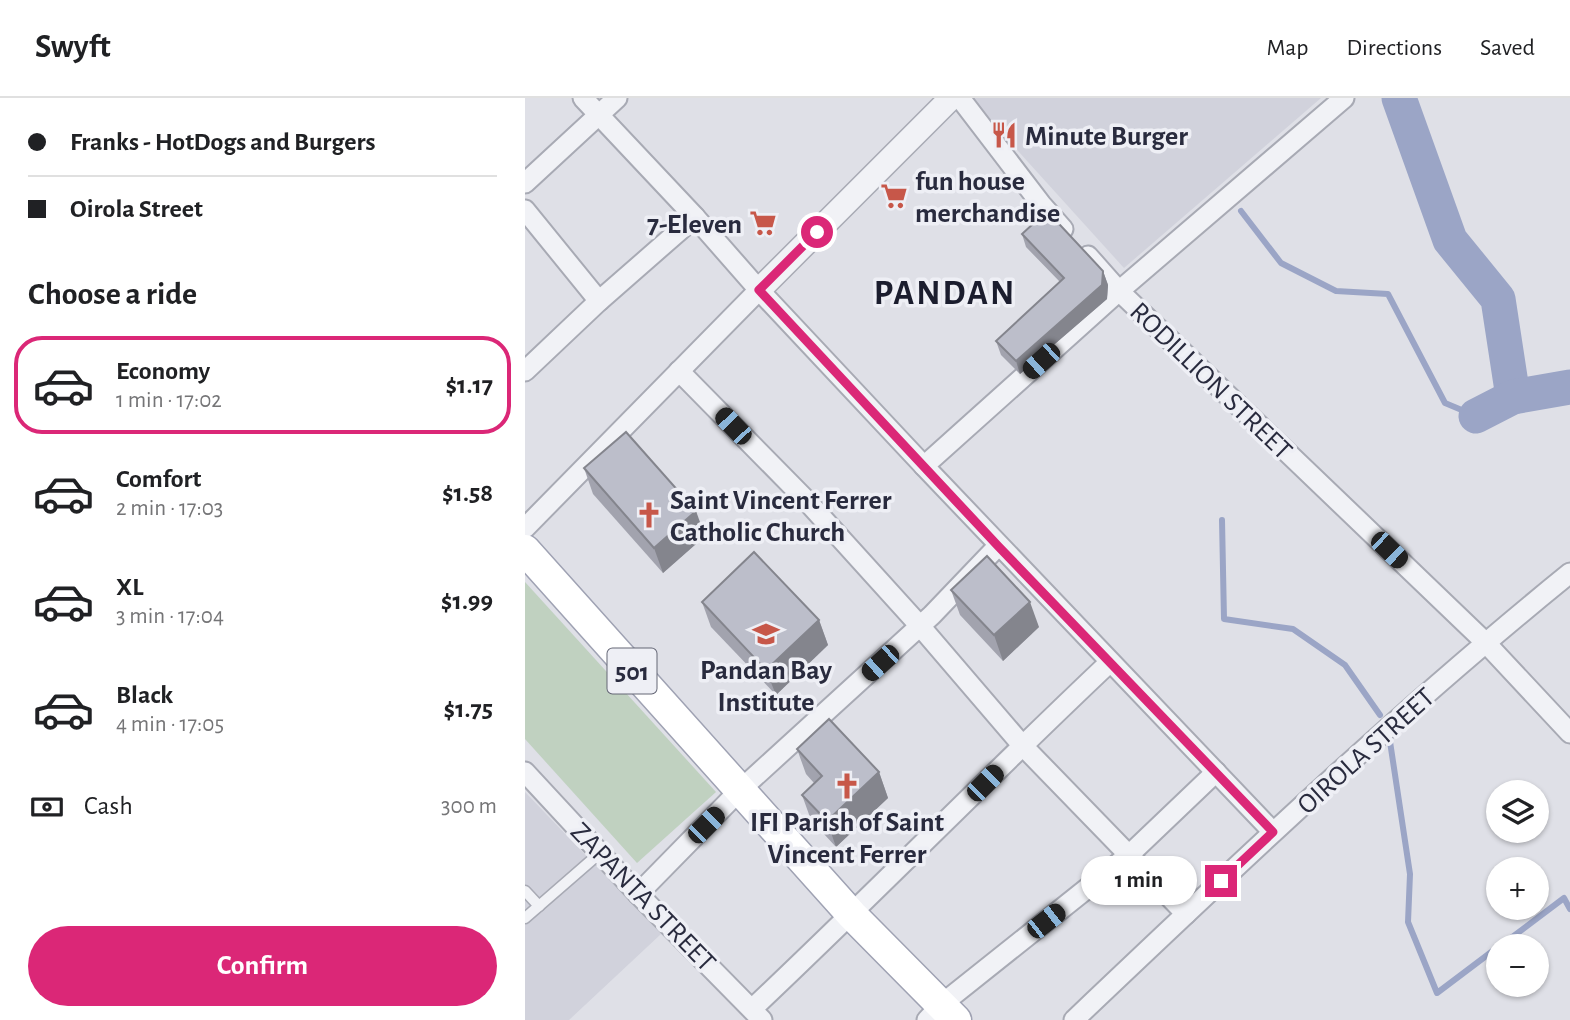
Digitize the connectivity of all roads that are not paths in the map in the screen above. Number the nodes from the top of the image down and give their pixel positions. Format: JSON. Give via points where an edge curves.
{"nodes":[{"id":1,"x":583,"y":98,"type":"edge"},
{"id":2,"x":617,"y":98,"type":"edge"},
{"id":3,"x":951,"y":98,"type":"edge"},
{"id":4,"x":960,"y":98,"type":"edge"},
{"id":5,"x":1344,"y":98,"type":"edge"},
{"id":6,"x":599,"y":116,"type":"junction"},
{"id":7,"x":525,"y":183,"type":"edge"},
{"id":8,"x":525,"y":210,"type":"edge"},
{"id":9,"x":695,"y":217,"type":"junction"},
{"id":10,"x":759,"y":290,"type":"junction"},
{"id":11,"x":1119,"y":291,"type":"junction"},
{"id":12,"x":599,"y":301,"type":"junction"},
{"id":13,"x":679,"y":370,"type":"junction"},
{"id":14,"x":525,"y":371,"type":"edge"},
{"id":15,"x":924,"y":466,"type":"junction"},
{"id":16,"x":525,"y":528,"type":"edge"},
{"id":17,"x":998,"y":546,"type":"junction"},
{"id":18,"x":525,"y":550,"type":"edge"},
{"id":19,"x":1570,"y":573,"type":"edge"},
{"id":20,"x":920,"y":626,"type":"junction"},
{"id":21,"x":1485,"y":642,"type":"junction"},
{"id":22,"x":1110,"y":662,"type":"junction"},
{"id":23,"x":1570,"y":733,"type":"edge"},
{"id":24,"x":1023,"y":745,"type":"junction"},
{"id":25,"x":525,"y":772,"type":"edge"},
{"id":26,"x":1216,"y":772,"type":"junction"},
{"id":27,"x":740,"y":791,"type":"junction"},
{"id":28,"x":1273,"y":832,"type":"junction"},
{"id":29,"x":601,"y":851,"type":"junction"},
{"id":30,"x":1129,"y":855,"type":"junction"},
{"id":31,"x":525,"y":891,"type":"edge"},
{"id":32,"x":638,"y":894,"type":"junction"},
{"id":33,"x":539,"y":906,"type":"junction"},
{"id":34,"x":1186,"y":914,"type":"junction"},
{"id":35,"x":852,"y":915,"type":"junction"},
{"id":36,"x":525,"y":918,"type":"edge"},
{"id":37,"x":757,"y":1015,"type":"edge"},
{"id":38,"x":942,"y":1015,"type":"edge"},
{"id":39,"x":1074,"y":1020,"type":"edge"}],
"edges":[{"from":1,"to":6,"type":"street"},
{"from":2,"to":6,"type":"street"},
{"from":3,"to":10,"type":"street"},
{"from":4,"to":11,"type":"street","name":"RODILLION STREET","via":[[1041,204]]},
{"from":5,"to":11,"type":"street"},
{"from":6,"to":7,"type":"street"},
{"from":6,"to":9,"type":"street"},
{"from":8,"to":12,"type":"street"},
{"from":9,"to":10,"type":"street"},
{"from":9,"to":12,"type":"street"},
{"from":10,"to":13,"type":"street"},
{"from":10,"to":15,"type":"street"},
{"from":11,"to":15,"type":"street"},
{"from":11,"to":21,"type":"street","name":"RODILLION STREET"},
{"from":12,"to":14,"type":"street"},
{"from":13,"to":16,"type":"street"},
{"from":13,"to":20,"type":"street"},
{"from":15,"to":17,"type":"street"},
{"from":17,"to":20,"type":"street"},
{"from":17,"to":22,"type":"street"},
{"from":18,"to":27,"type":"main road","number":"501"},
{"from":19,"to":21,"type":"street","name":"OIROLA STREET"},
{"from":20,"to":24,"type":"street"},
{"from":20,"to":27,"type":"street"},
{"from":21,"to":23,"type":"street","name":"RODILLION STREET"},
{"from":21,"to":28,"type":"street","name":"OIROLA STREET"},
{"from":22,"to":24,"type":"street"},
{"from":22,"to":26,"type":"street"},
{"from":24,"to":30,"type":"street"},
{"from":24,"to":35,"type":"street"},
{"from":25,"to":29,"type":"street","name":"ZAPANTA STREET"},
{"from":26,"to":28,"type":"street"},
{"from":26,"to":30,"type":"street"},
{"from":27,"to":32,"type":"street"},
{"from":27,"to":35,"type":"main road","number":"501"},
{"from":28,"to":34,"type":"street","name":"OIROLA STREET"},
{"from":29,"to":32,"type":"street","name":"ZAPANTA STREET"},
{"from":29,"to":33,"type":"lane"},
{"from":30,"to":34,"type":"street"},
{"from":30,"to":38,"type":"street"},
{"from":31,"to":33,"type":"lane"},
{"from":32,"to":37,"type":"street","name":"ZAPANTA STREET"},
{"from":33,"to":36,"type":"lane"},
{"from":34,"to":39,"type":"street","name":"OIROLA STREET"},
{"from":35,"to":37,"type":"street"},
{"from":35,"to":38,"type":"main road","number":"501"}]}
